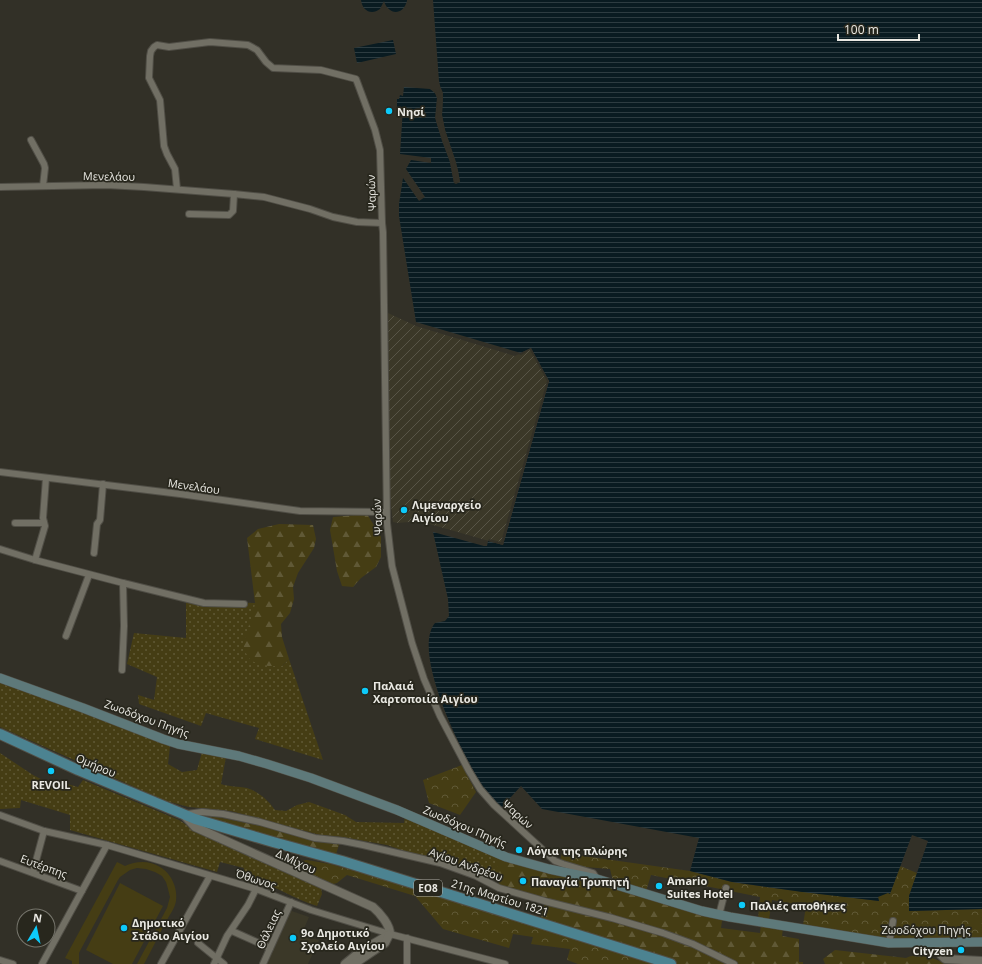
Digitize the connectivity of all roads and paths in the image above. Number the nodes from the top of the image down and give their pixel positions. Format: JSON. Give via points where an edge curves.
{"nodes":[{"id":1,"x":31,"y":140,"type":"dead end"},
{"id":2,"x":43,"y":186,"type":"junction"},
{"id":3,"x":0,"y":187,"type":"edge"},
{"id":4,"x":177,"y":189,"type":"junction"},
{"id":5,"x":234,"y":194,"type":"junction"},
{"id":6,"x":189,"y":214,"type":"dead end"},
{"id":7,"x":382,"y":223,"type":"junction"},
{"id":8,"x":0,"y":472,"type":"edge"},
{"id":9,"x":46,"y":478,"type":"junction"},
{"id":10,"x":103,"y":484,"type":"junction"},
{"id":11,"x":386,"y":512,"type":"junction"},
{"id":12,"x":15,"y":522,"type":"dead end"},
{"id":13,"x":44,"y":523,"type":"junction"},
{"id":14,"x":0,"y":549,"type":"edge"},
{"id":15,"x":94,"y":553,"type":"dead end"},
{"id":16,"x":35,"y":560,"type":"junction"},
{"id":17,"x":89,"y":575,"type":"junction"},
{"id":18,"x":123,"y":583,"type":"junction"},
{"id":19,"x":244,"y":604,"type":"dead end"},
{"id":20,"x":66,"y":636,"type":"dead end"},
{"id":21,"x":122,"y":670,"type":"dead end"},
{"id":22,"x":0,"y":678,"type":"edge"},
{"id":23,"x":0,"y":734,"type":"edge"},
{"id":24,"x":0,"y":815,"type":"edge"},
{"id":25,"x":184,"y":815,"type":"junction"},
{"id":26,"x":44,"y":831,"type":"junction"},
{"id":27,"x":107,"y":845,"type":"junction"},
{"id":28,"x":0,"y":861,"type":"edge"},
{"id":29,"x":33,"y":872,"type":"junction"},
{"id":30,"x":210,"y":876,"type":"junction"},
{"id":31,"x":597,"y":879,"type":"junction"},
{"id":32,"x":256,"y":888,"type":"junction"},
{"id":33,"x":726,"y":888,"type":"dead end"},
{"id":34,"x":82,"y":891,"type":"junction"},
{"id":35,"x":291,"y":902,"type":"junction"},
{"id":36,"x":719,"y":915,"type":"junction"},
{"id":37,"x":893,"y":921,"type":"dead end"},
{"id":38,"x":232,"y":931,"type":"junction"},
{"id":39,"x":390,"y":934,"type":"junction"},
{"id":40,"x":407,"y":938,"type":"junction"},
{"id":41,"x":982,"y":942,"type":"edge"},
{"id":42,"x":198,"y":943,"type":"dead end"},
{"id":43,"x":889,"y":943,"type":"junction"},
{"id":44,"x":936,"y":943,"type":"junction"},
{"id":45,"x":270,"y":948,"type":"junction"},
{"id":46,"x":0,"y":960,"type":"edge"},
{"id":47,"x":982,"y":961,"type":"edge"},
{"id":48,"x":216,"y":962,"type":"edge"},
{"id":49,"x":13,"y":964,"type":"edge"},
{"id":50,"x":42,"y":964,"type":"edge"},
{"id":51,"x":161,"y":964,"type":"edge"},
{"id":52,"x":224,"y":964,"type":"edge"},
{"id":53,"x":263,"y":964,"type":"edge"},
{"id":54,"x":345,"y":964,"type":"edge"},
{"id":55,"x":354,"y":964,"type":"edge"},
{"id":56,"x":407,"y":964,"type":"edge"},
{"id":57,"x":504,"y":964,"type":"edge"},
{"id":58,"x":671,"y":964,"type":"edge"},
{"id":59,"x":734,"y":964,"type":"edge"}],
"edges":[{"from":1,"to":2,"type":"street","via":[[44,164]]},
{"from":2,"to":3,"type":"street","name":"Μενελάου"},
{"from":2,"to":4,"type":"street","name":"Μενελάου","via":[[106,185]]},
{"from":4,"to":5,"type":"street","name":"Μενελάου"},
{"from":4,"to":7,"type":"street","name":"Ψαρών","via":[[175,169],[164,146],[160,100],[149,78],[151,50],[158,45],[169,47],[210,42],[248,45],[257,50],[273,68],[323,70],[356,79],[380,150]]},
{"from":5,"to":6,"type":"street","via":[[233,211],[229,215]]},
{"from":5,"to":7,"type":"street","name":"Μενελάου","via":[[264,197],[357,222]]},
{"from":7,"to":11,"type":"street","name":"Ψαρών"},
{"from":8,"to":9,"type":"street","name":"Μενελάου"},
{"from":9,"to":10,"type":"street","name":"Μενελάου"},
{"from":9,"to":13,"type":"street"},
{"from":10,"to":11,"type":"street","name":"Μενελάου","via":[[300,511]]},
{"from":10,"to":15,"type":"street"},
{"from":11,"to":31,"type":"street","name":"Ψαρών","via":[[392,566],[412,643],[434,704],[469,771],[494,805],[555,861],[593,873]]},
{"from":12,"to":13,"type":"street"},
{"from":13,"to":16,"type":"street"},
{"from":14,"to":16,"type":"street"},
{"from":16,"to":17,"type":"street"},
{"from":17,"to":18,"type":"street"},
{"from":17,"to":20,"type":"street"},
{"from":18,"to":19,"type":"street","via":[[204,603]]},
{"from":18,"to":21,"type":"street"},
{"from":22,"to":31,"type":"main road","name":"Ζωοδόχου Πηγής","via":[[163,739],[239,756],[311,778],[417,818],[506,857]]},
{"from":23,"to":25,"type":"main road","name":"Ομήρου","number":"ΕΟ8"},
{"from":24,"to":26,"type":"street","name":"Όθωνος"},
{"from":25,"to":39,"type":"street","name":"Δ.Μίχου","via":[[195,827],[372,907],[379,912]]},
{"from":25,"to":58,"type":"main road","name":"21ης Μαρτίου 1821","number":"ΕΟ8","via":[[218,827],[336,859]]},
{"from":25,"to":59,"type":"street","name":"Αγίου Ανδρέου","via":[[202,812],[223,814],[315,838],[363,845],[440,863],[500,888],[663,933]]},
{"from":26,"to":27,"type":"street","name":"Όθωνος"},
{"from":26,"to":29,"type":"street"},
{"from":27,"to":30,"type":"street","name":"Όθωνος"},
{"from":27,"to":34,"type":"street"},
{"from":28,"to":29,"type":"street","name":"Ευτέρπης"},
{"from":29,"to":34,"type":"street","name":"Ευτέρπης"},
{"from":30,"to":32,"type":"street","name":"Όθωνος"},
{"from":30,"to":51,"type":"street"},
{"from":31,"to":36,"type":"main road","name":"Ζωοδόχου Πηγής"},
{"from":32,"to":35,"type":"street","name":"Όθωνος"},
{"from":32,"to":38,"type":"street"},
{"from":33,"to":36,"type":"street"},
{"from":34,"to":50,"type":"street"},
{"from":35,"to":39,"type":"street","name":"Όθωνος"},
{"from":35,"to":45,"type":"street","name":"Θάλειας"},
{"from":36,"to":43,"type":"main road","name":"Ζωοδόχου Πηγής"},
{"from":37,"to":43,"type":"street"},
{"from":38,"to":45,"type":"street"},
{"from":38,"to":48,"type":"street","via":[[227,936]]},
{"from":39,"to":40,"type":"street","name":"Όθωνος"},
{"from":39,"to":54,"type":"street"},
{"from":39,"to":55,"type":"street","via":[[384,943]]},
{"from":40,"to":56,"type":"street"},
{"from":40,"to":57,"type":"street","name":"Όθωνος"},
{"from":41,"to":44,"type":"main road","name":"Ζωοδόχου Πηγής"},
{"from":42,"to":48,"type":"street"},
{"from":43,"to":44,"type":"main road","name":"Ζωοδόχου Πηγής"},
{"from":44,"to":47,"type":"street","via":[[945,959]]},
{"from":45,"to":53,"type":"street","name":"Θάλειας"},
{"from":46,"to":49,"type":"street"},
{"from":48,"to":52,"type":"street"}]}
